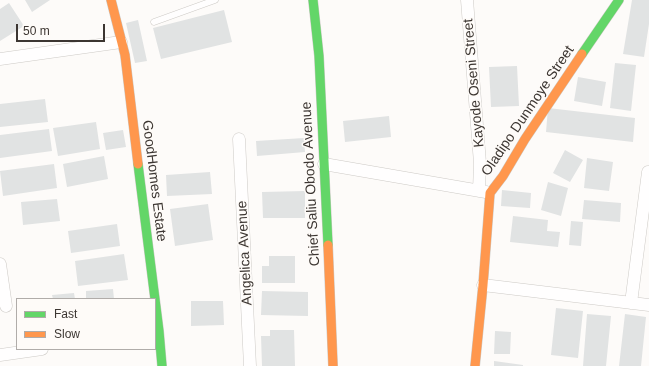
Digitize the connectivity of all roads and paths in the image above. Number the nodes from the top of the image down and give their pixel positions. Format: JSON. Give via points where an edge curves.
{"nodes":[{"id":1,"x":111,"y":0,"type":"edge"},
{"id":2,"x":216,"y":0,"type":"edge"},
{"id":3,"x":313,"y":0,"type":"edge"},
{"id":4,"x":467,"y":0,"type":"edge"},
{"id":5,"x":619,"y":0,"type":"edge"},
{"id":6,"x":154,"y":22,"type":"dead end"},
{"id":7,"x":121,"y":42,"type":"junction"},
{"id":8,"x":0,"y":59,"type":"edge"},
{"id":9,"x":239,"y":139,"type":"dead end"},
{"id":10,"x":324,"y":164,"type":"junction"},
{"id":11,"x":648,"y":172,"type":"dead end"},
{"id":12,"x":484,"y":192,"type":"junction"},
{"id":13,"x":0,"y":264,"type":"edge"},
{"id":14,"x":483,"y":285,"type":"junction"},
{"id":15,"x":153,"y":298,"type":"edge"},
{"id":16,"x":631,"y":303,"type":"junction"},
{"id":17,"x":649,"y":305,"type":"edge"},
{"id":18,"x":6,"y":306,"type":"dead end"},
{"id":19,"x":157,"y":332,"type":"edge"},
{"id":20,"x":35,"y":350,"type":"edge"},
{"id":21,"x":0,"y":355,"type":"edge"},
{"id":22,"x":162,"y":366,"type":"edge"},
{"id":23,"x":250,"y":366,"type":"edge"},
{"id":24,"x":333,"y":366,"type":"edge"},
{"id":25,"x":475,"y":366,"type":"edge"}],
"edges":[{"from":1,"to":7,"type":"street","name":"GoodHomes Estate"},
{"from":2,"to":6,"type":"lane"},
{"from":3,"to":10,"type":"street","name":"Chief Saliu Obodo Avenue","via":[[319,56]]},
{"from":4,"to":12,"type":"street","name":"Kayode Oseni Street"},
{"from":5,"to":12,"type":"street","name":"Oladipo Dunmoye Street","via":[[503,176]]},
{"from":7,"to":8,"type":"street"},
{"from":7,"to":15,"type":"street","name":"GoodHomes Estate","via":[[125,55]]},
{"from":9,"to":23,"type":"street","name":"Angelica Avenue"},
{"from":10,"to":12,"type":"street"},
{"from":10,"to":24,"type":"street","name":"Chief Saliu Obodo Avenue"},
{"from":11,"to":16,"type":"street"},
{"from":12,"to":14,"type":"street","name":"Oladipo Dunmoye Street"},
{"from":13,"to":18,"type":"street"},
{"from":14,"to":16,"type":"street"},
{"from":14,"to":25,"type":"street","name":"Oladipo Dunmoye Street"},
{"from":16,"to":17,"type":"street"},
{"from":19,"to":22,"type":"street","name":"GoodHomes Estate"},
{"from":20,"to":21,"type":"street"}]}
